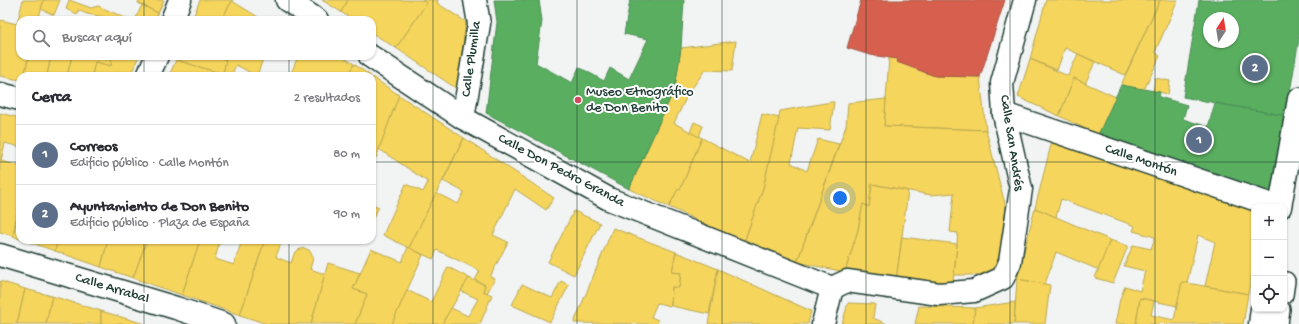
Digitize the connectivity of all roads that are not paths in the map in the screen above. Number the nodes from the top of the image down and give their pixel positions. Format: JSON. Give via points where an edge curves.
{"nodes":[{"id":1,"x":180,"y":0,"type":"edge"},
{"id":2,"x":287,"y":0,"type":"edge"},
{"id":3,"x":475,"y":0,"type":"edge"},
{"id":4,"x":1025,"y":0,"type":"edge"},
{"id":5,"x":174,"y":16,"type":"edge"},
{"id":6,"x":311,"y":16,"type":"edge"},
{"id":7,"x":155,"y":60,"type":"edge"},
{"id":8,"x":376,"y":60,"type":"edge"},
{"id":9,"x":150,"y":72,"type":"edge"},
{"id":10,"x":0,"y":94,"type":"edge"},
{"id":11,"x":16,"y":98,"type":"edge"},
{"id":12,"x":1299,"y":99,"type":"edge"},
{"id":13,"x":1004,"y":114,"type":"junction"},
{"id":14,"x":463,"y":118,"type":"junction"},
{"id":15,"x":1270,"y":204,"type":"edge"},
{"id":16,"x":1280,"y":204,"type":"edge"},
{"id":17,"x":0,"y":255,"type":"edge"},
{"id":18,"x":832,"y":288,"type":"junction"},
{"id":19,"x":1262,"y":312,"type":"edge"},
{"id":20,"x":1281,"y":312,"type":"edge"},
{"id":21,"x":224,"y":324,"type":"edge"},
{"id":22,"x":824,"y":324,"type":"edge"},
{"id":23,"x":1260,"y":324,"type":"edge"},
{"id":24,"x":1279,"y":324,"type":"edge"}],
"edges":[{"from":1,"to":5,"type":"street"},
{"from":2,"to":6,"type":"street"},
{"from":3,"to":14,"type":"street","name":"Calle Plumilla","via":[[479,24]]},
{"from":4,"to":13,"type":"street","name":"Calle San Andrés","via":[[1002,83]]},
{"from":7,"to":9,"type":"street"},
{"from":8,"to":14,"type":"street","name":"Calle Don Pedro Granda"},
{"from":10,"to":11,"type":"street"},
{"from":12,"to":16,"type":"street"},
{"from":13,"to":15,"type":"street","name":"Calle Montón"},
{"from":13,"to":18,"type":"street","name":"Calle San Andrés","via":[[1021,189],[1010,262],[1003,278],[974,291],[939,294],[847,281]]},
{"from":14,"to":18,"type":"street","name":"Calle Don Pedro Granda","via":[[609,199]]},
{"from":17,"to":21,"type":"street","name":"Calle Arrabal"},
{"from":18,"to":22,"type":"street"},
{"from":19,"to":23,"type":"street"},
{"from":20,"to":24,"type":"lane"}]}
